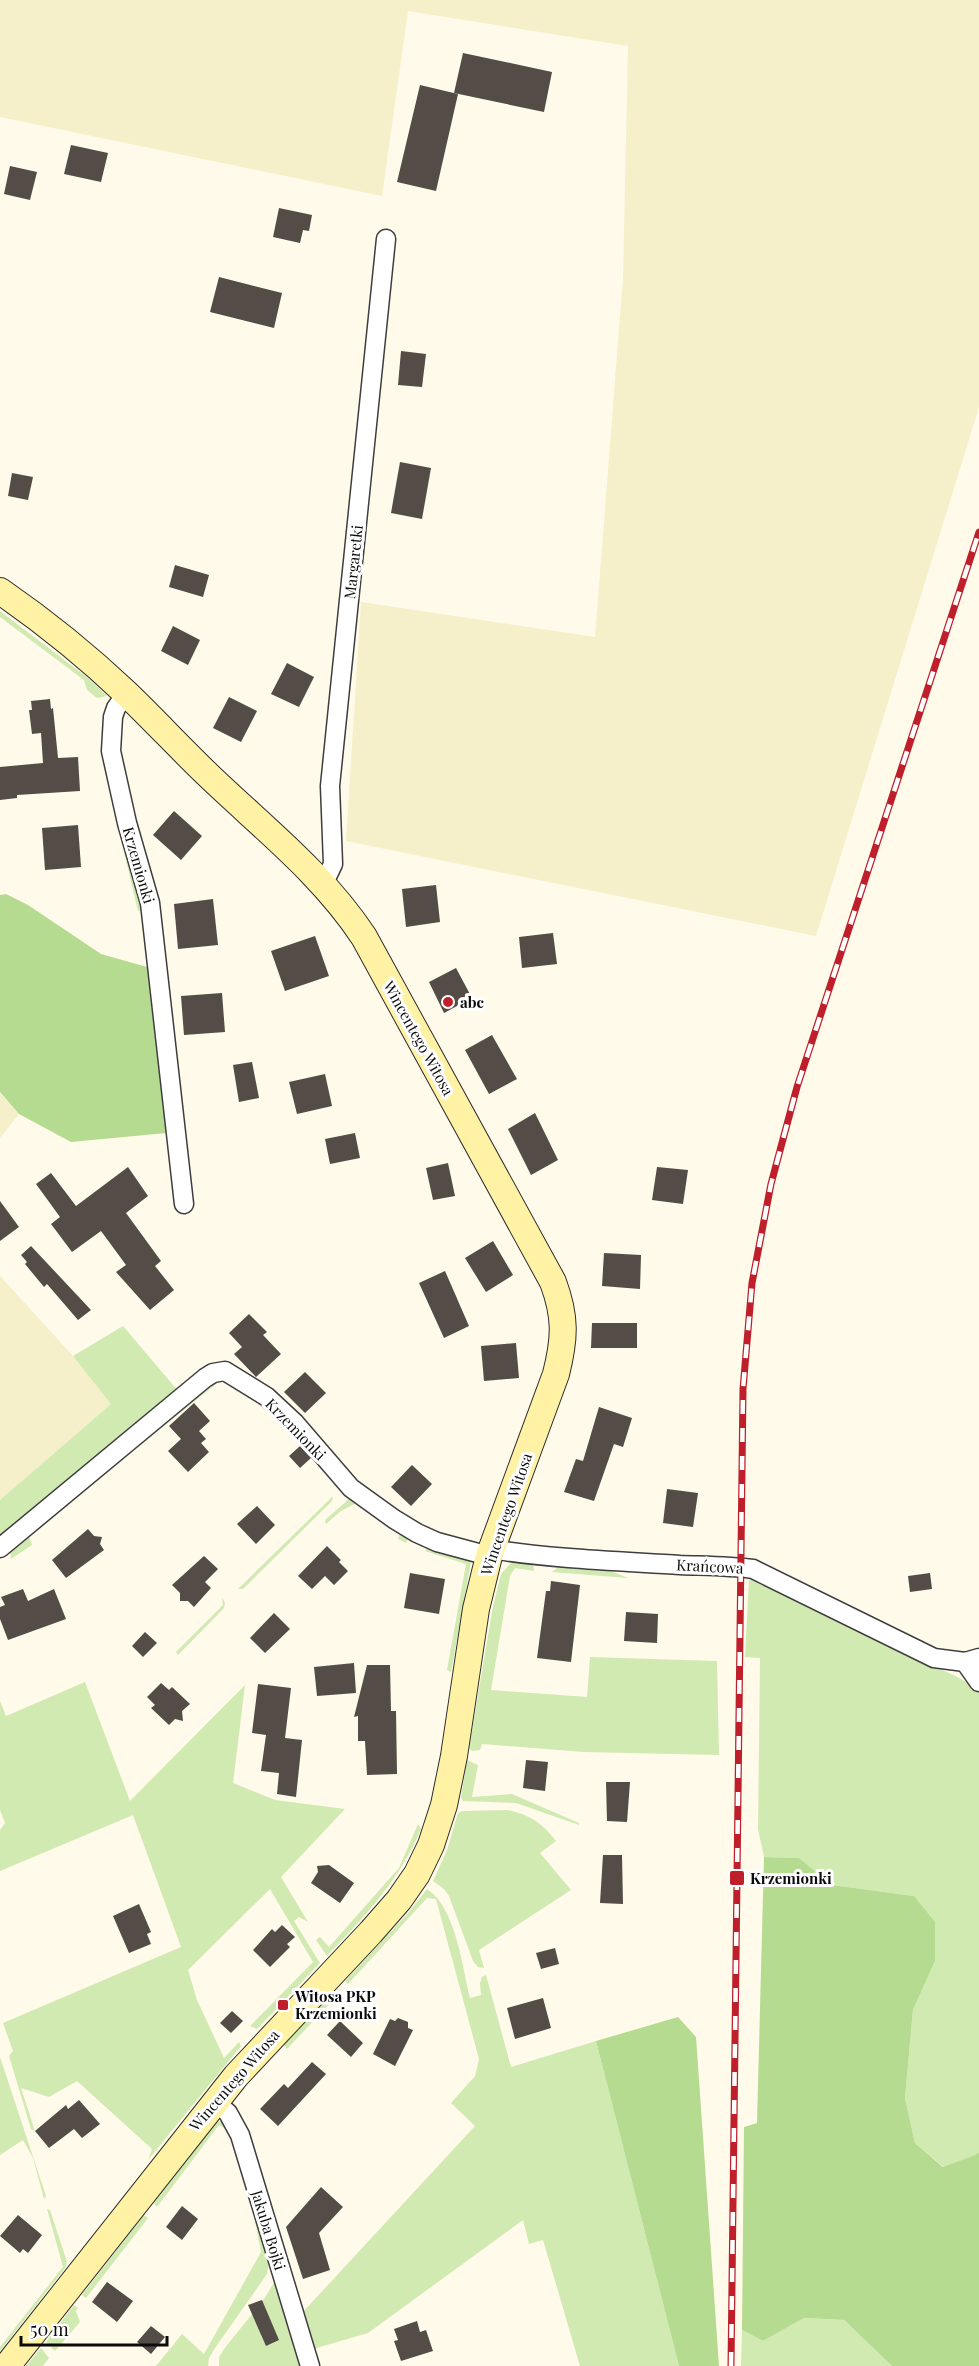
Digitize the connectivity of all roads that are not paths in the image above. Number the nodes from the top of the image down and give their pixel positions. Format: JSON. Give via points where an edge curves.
{"nodes":[{"id":1,"x":386,"y":239,"type":"dead end"},
{"id":2,"x":0,"y":591,"type":"edge"},
{"id":3,"x":126,"y":694,"type":"junction"},
{"id":4,"x":324,"y":884,"type":"junction"},
{"id":5,"x":184,"y":1204,"type":"dead end"},
{"id":6,"x":0,"y":1548,"type":"edge"},
{"id":7,"x":490,"y":1552,"type":"junction"},
{"id":8,"x":972,"y":1660,"type":"edge"},
{"id":9,"x":979,"y":1682,"type":"edge"},
{"id":10,"x":214,"y":2101,"type":"junction"},
{"id":11,"x":7,"y":2366,"type":"edge"},
{"id":12,"x":310,"y":2366,"type":"edge"}],
"edges":[{"from":1,"to":4,"type":"street","name":"Margaretki","via":[[330,786],[333,864]]},
{"from":2,"to":3,"type":"street","via":[[88,659]]},
{"from":3,"to":4,"type":"street","name":"Wincentego Witosa"},
{"from":3,"to":5,"type":"street","name":"Krzemionki","via":[[113,717],[111,751],[150,903]]},
{"from":4,"to":7,"type":"street","name":"Wincentego Witosa","via":[[364,938],[548,1272],[562,1305],[564,1327],[556,1374]]},
{"from":6,"to":7,"type":"street","name":"Krzemionki","via":[[205,1378],[225,1371],[280,1409],[351,1488],[394,1519],[437,1542]]},
{"from":7,"to":8,"type":"street","name":"Krańcowa","via":[[753,1569],[934,1658]]},
{"from":7,"to":10,"type":"street","name":"Wincentego Witosa","via":[[476,1609],[448,1785],[425,1859],[386,1915]]},
{"from":8,"to":9,"type":"street"},
{"from":10,"to":11,"type":"street","name":"Wincentego Witosa"},
{"from":10,"to":12,"type":"street","name":"Jakuba Bojki","via":[[228,2113],[240,2135]]}]}
